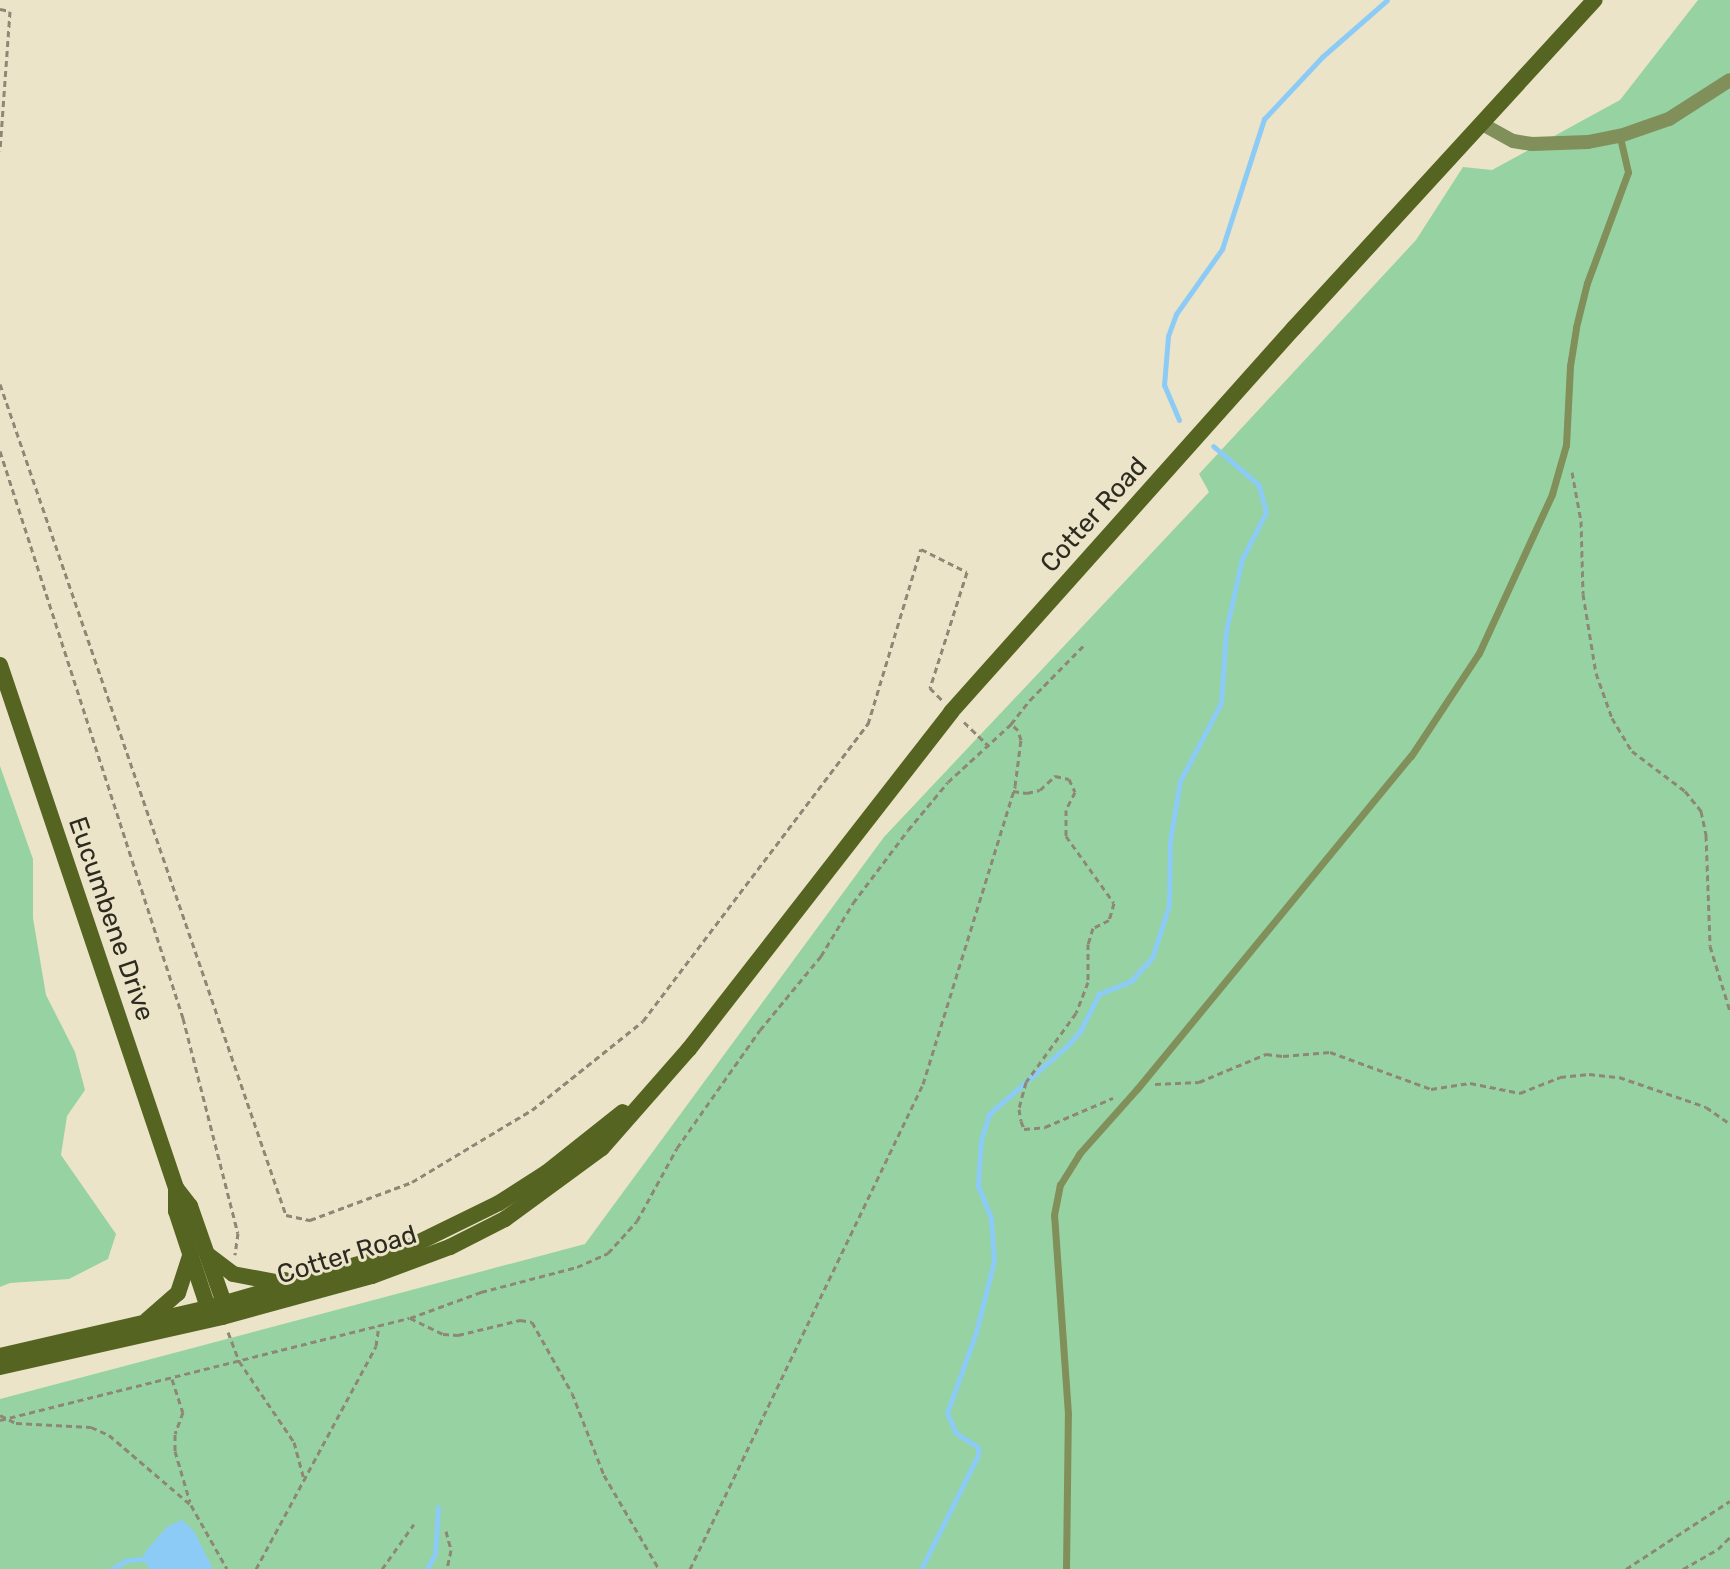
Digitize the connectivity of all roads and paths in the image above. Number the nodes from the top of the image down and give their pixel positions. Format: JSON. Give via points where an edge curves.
{"nodes":[{"id":1,"x":1595,"y":0,"type":"edge"},
{"id":2,"x":0,"y":9,"type":"edge"},
{"id":3,"x":1730,"y":80,"type":"edge"},
{"id":4,"x":1484,"y":125,"type":"junction"},
{"id":5,"x":1620,"y":136,"type":"junction"},
{"id":6,"x":0,"y":151,"type":"edge"},
{"id":7,"x":0,"y":384,"type":"edge"},
{"id":8,"x":1566,"y":445,"type":"junction"},
{"id":9,"x":0,"y":451,"type":"edge"},
{"id":10,"x":1084,"y":645,"type":"dead end"},
{"id":11,"x":0,"y":665,"type":"edge"},
{"id":12,"x":951,"y":712,"type":"junction"},
{"id":13,"x":1011,"y":724,"type":"junction"},
{"id":14,"x":989,"y":746,"type":"junction"},
{"id":15,"x":1013,"y":791,"type":"junction"},
{"id":16,"x":1730,"y":1011,"type":"edge"},
{"id":17,"x":657,"y":1085,"type":"junction"},
{"id":18,"x":1137,"y":1089,"type":"junction"},
{"id":19,"x":1730,"y":1124,"type":"edge"},
{"id":20,"x":198,"y":1254,"type":"junction"},
{"id":21,"x":376,"y":1261,"type":"junction"},
{"id":22,"x":233,"y":1274,"type":"junction"},
{"id":23,"x":218,"y":1309,"type":"junction"},
{"id":24,"x":410,"y":1318,"type":"junction"},
{"id":25,"x":143,"y":1323,"type":"junction"},
{"id":26,"x":379,"y":1325,"type":"junction"},
{"id":27,"x":0,"y":1356,"type":"edge"},
{"id":28,"x":239,"y":1361,"type":"junction"},
{"id":29,"x":0,"y":1367,"type":"edge"},
{"id":30,"x":172,"y":1379,"type":"junction"},
{"id":31,"x":1,"y":1418,"type":"edge"},
{"id":32,"x":304,"y":1479,"type":"junction"},
{"id":33,"x":1730,"y":1501,"type":"edge"},
{"id":34,"x":191,"y":1505,"type":"junction"},
{"id":35,"x":414,"y":1524,"type":"dead end"},
{"id":36,"x":446,"y":1531,"type":"dead end"},
{"id":37,"x":1730,"y":1537,"type":"edge"},
{"id":38,"x":227,"y":1569,"type":"edge"},
{"id":39,"x":256,"y":1569,"type":"edge"},
{"id":40,"x":382,"y":1569,"type":"edge"},
{"id":41,"x":447,"y":1569,"type":"edge"},
{"id":42,"x":659,"y":1569,"type":"edge"},
{"id":43,"x":690,"y":1569,"type":"edge"},
{"id":44,"x":1066,"y":1569,"type":"edge"},
{"id":45,"x":1626,"y":1569,"type":"edge"},
{"id":46,"x":1683,"y":1569,"type":"edge"}],
"edges":[{"from":1,"to":4,"type":"main road","name":"Cotter Road"},
{"from":2,"to":6,"type":"path","via":[[10,11]]},
{"from":3,"to":5,"type":"street","via":[[1669,119]]},
{"from":4,"to":5,"type":"street","via":[[1513,141],[1532,144]]},
{"from":4,"to":12,"type":"main road","name":"Cotter Road","via":[[1294,328]]},
{"from":5,"to":8,"type":"lane","via":[[1628,172],[1576,327]]},
{"from":7,"to":12,"type":"path","via":[[286,1215],[310,1220],[412,1182],[532,1110],[643,1021],[868,724],[921,549],[967,572],[930,688]]},
{"from":8,"to":16,"type":"path","via":[[1581,521],[1583,594],[1596,673],[1627,744],[1685,791],[1701,811],[1710,946]]},
{"from":8,"to":18,"type":"lane","via":[[1534,537],[1479,653],[1447,705],[1411,756]]},
{"from":9,"to":22,"type":"path","via":[[183,1018],[238,1233]]},
{"from":10,"to":13,"type":"path"},
{"from":11,"to":20,"type":"main road","name":"Eucumbene Drive","via":[[176,1188],[176,1211]]},
{"from":12,"to":14,"type":"path"},
{"from":12,"to":17,"type":"main road","name":"Cotter Road"},
{"from":13,"to":14,"type":"path"},
{"from":13,"to":15,"type":"path","via":[[1021,740]]},
{"from":14,"to":24,"type":"path","via":[[948,782],[881,866],[821,956],[760,1030],[677,1148],[637,1221],[617,1246],[577,1267],[481,1292]]},
{"from":15,"to":18,"type":"path","via":[[1040,790],[1055,776],[1069,779],[1075,792],[1066,810],[1066,836],[1096,883],[1109,893],[1114,911],[1093,928],[1088,982],[1063,1034],[1026,1082],[1019,1109],[1024,1129],[1045,1127]]},
{"from":15,"to":43,"type":"path","via":[[923,1084]]},
{"from":17,"to":21,"type":"main road","name":"Cotter Road","via":[[546,1173],[499,1203]]},
{"from":17,"to":23,"type":"main road","name":"Cotter Road","via":[[602,1148],[505,1219],[450,1247],[372,1276]]},
{"from":18,"to":19,"type":"path","via":[[1199,1082],[1266,1054],[1330,1052],[1431,1089],[1470,1083],[1520,1093],[1560,1077],[1619,1077],[1706,1107]]},
{"from":18,"to":44,"type":"lane","via":[[1065,1172],[1056,1199],[1068,1414]]},
{"from":20,"to":22,"type":"main road"},
{"from":20,"to":23,"type":"main road","name":"Eucumbene Drive"},
{"from":20,"to":25,"type":"main road","via":[[178,1293]]},
{"from":21,"to":22,"type":"main road","via":[[276,1282]]},
{"from":21,"to":23,"type":"main road","name":"Cotter Road"},
{"from":23,"to":25,"type":"main road","name":"Cotter Road"},
{"from":23,"to":28,"type":"path"},
{"from":23,"to":29,"type":"main road","name":"Cotter Road"},
{"from":24,"to":26,"type":"path"},
{"from":24,"to":42,"type":"path","via":[[443,1334],[458,1335],[520,1320],[532,1322],[572,1393],[604,1475]]},
{"from":25,"to":27,"type":"main road","name":"Cotter Road"},
{"from":26,"to":28,"type":"path"},
{"from":26,"to":32,"type":"path","via":[[376,1346]]},
{"from":28,"to":30,"type":"path"},
{"from":28,"to":32,"type":"path","via":[[294,1442]]},
{"from":30,"to":31,"type":"path"},
{"from":30,"to":34,"type":"path","via":[[183,1412],[175,1451]]},
{"from":31,"to":34,"type":"path","via":[[97,1429]]},
{"from":32,"to":39,"type":"path"},
{"from":33,"to":45,"type":"path"},
{"from":34,"to":38,"type":"path"},
{"from":35,"to":40,"type":"path"},
{"from":36,"to":41,"type":"path","via":[[451,1550]]},
{"from":37,"to":46,"type":"path"}]}
